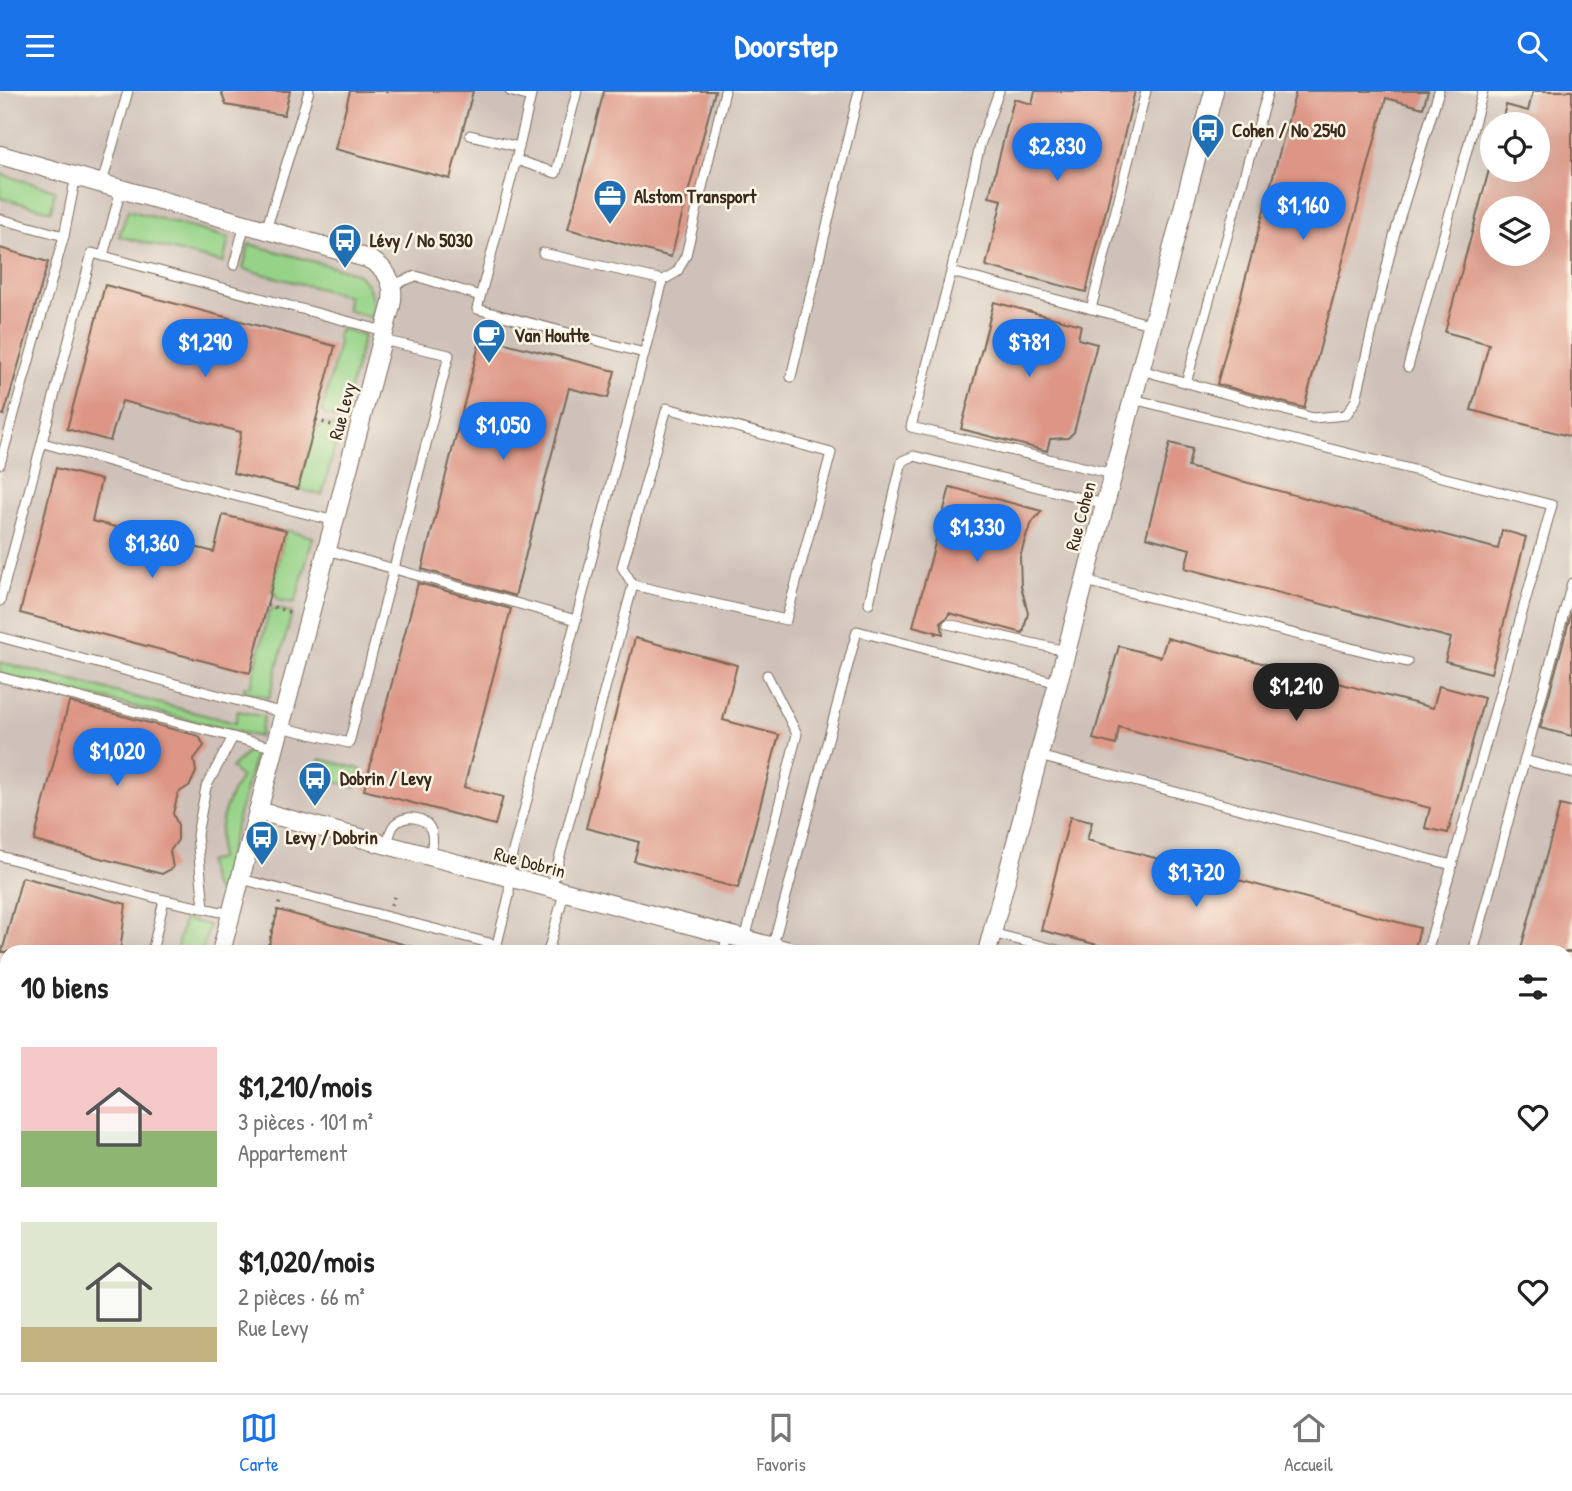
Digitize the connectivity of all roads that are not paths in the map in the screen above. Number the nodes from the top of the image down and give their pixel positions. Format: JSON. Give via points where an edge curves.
{"nodes":[{"id":1,"x":128,"y":91,"type":"edge"},
{"id":2,"x":309,"y":91,"type":"edge"},
{"id":3,"x":510,"y":91,"type":"edge"},
{"id":4,"x":577,"y":91,"type":"edge"},
{"id":5,"x":725,"y":91,"type":"edge"},
{"id":6,"x":859,"y":91,"type":"edge"},
{"id":7,"x":999,"y":91,"type":"edge"},
{"id":8,"x":1146,"y":91,"type":"edge"},
{"id":9,"x":1214,"y":91,"type":"edge"},
{"id":10,"x":1268,"y":91,"type":"edge"},
{"id":11,"x":1439,"y":91,"type":"edge"},
{"id":12,"x":1483,"y":91,"type":"edge"},
{"id":13,"x":531,"y":94,"type":"edge"},
{"id":14,"x":470,"y":135,"type":"dead end"},
{"id":15,"x":519,"y":147,"type":"junction"},
{"id":16,"x":0,"y":155,"type":"edge"},
{"id":17,"x":516,"y":160,"type":"junction"},
{"id":18,"x":76,"y":176,"type":"junction"},
{"id":19,"x":103,"y":183,"type":"junction"},
{"id":20,"x":121,"y":189,"type":"junction"},
{"id":21,"x":0,"y":219,"type":"edge"},
{"id":22,"x":245,"y":224,"type":"junction"},
{"id":23,"x":266,"y":230,"type":"junction"},
{"id":24,"x":64,"y":236,"type":"junction"},
{"id":25,"x":543,"y":253,"type":"dead end"},
{"id":26,"x":103,"y":256,"type":"junction"},
{"id":27,"x":234,"y":265,"type":"dead end"},
{"id":28,"x":951,"y":272,"type":"junction"},
{"id":29,"x":663,"y":280,"type":"junction"},
{"id":30,"x":392,"y":285,"type":"junction"},
{"id":31,"x":480,"y":296,"type":"junction"},
{"id":32,"x":1091,"y":309,"type":"junction"},
{"id":33,"x":1153,"y":325,"type":"junction"},
{"id":34,"x":383,"y":335,"type":"junction"},
{"id":35,"x":644,"y":353,"type":"junction"},
{"id":36,"x":1408,"y":367,"type":"dead end"},
{"id":37,"x":1141,"y":370,"type":"junction"},
{"id":38,"x":791,"y":377,"type":"dead end"},
{"id":39,"x":1186,"y":383,"type":"junction"},
{"id":40,"x":1133,"y":399,"type":"junction"},
{"id":41,"x":43,"y":443,"type":"junction"},
{"id":42,"x":0,"y":464,"type":"edge"},
{"id":43,"x":1113,"y":474,"type":"junction"},
{"id":44,"x":1105,"y":503,"type":"junction"},
{"id":45,"x":335,"y":520,"type":"junction"},
{"id":46,"x":327,"y":550,"type":"junction"},
{"id":47,"x":392,"y":569,"type":"junction"},
{"id":48,"x":1085,"y":581,"type":"junction"},
{"id":49,"x":1572,"y":583,"type":"edge"},
{"id":50,"x":633,"y":585,"type":"junction"},
{"id":51,"x":0,"y":601,"type":"edge"},
{"id":52,"x":869,"y":603,"type":"dead end"},
{"id":53,"x":576,"y":620,"type":"junction"},
{"id":54,"x":948,"y":624,"type":"dead end"},
{"id":55,"x":0,"y":637,"type":"edge"},
{"id":56,"x":1066,"y":651,"type":"junction"},
{"id":57,"x":1408,"y":661,"type":"dead end"},
{"id":58,"x":767,"y":675,"type":"dead end"},
{"id":59,"x":0,"y":677,"type":"edge"},
{"id":60,"x":1058,"y":683,"type":"junction"},
{"id":61,"x":282,"y":720,"type":"junction"},
{"id":62,"x":233,"y":737,"type":"junction"},
{"id":63,"x":275,"y":748,"type":"junction"},
{"id":64,"x":1039,"y":757,"type":"junction"},
{"id":65,"x":1525,"y":760,"type":"junction"},
{"id":66,"x":1572,"y":773,"type":"edge"},
{"id":67,"x":258,"y":811,"type":"junction"},
{"id":68,"x":387,"y":845,"type":"junction"},
{"id":69,"x":0,"y":856,"type":"edge"},
{"id":70,"x":430,"y":857,"type":"junction"},
{"id":71,"x":1452,"y":865,"type":"junction"},
{"id":72,"x":241,"y":879,"type":"junction"},
{"id":73,"x":510,"y":879,"type":"junction"},
{"id":74,"x":558,"y":891,"type":"junction"},
{"id":75,"x":164,"y":900,"type":"junction"},
{"id":76,"x":204,"y":908,"type":"junction"},
{"id":77,"x":231,"y":914,"type":"junction"},
{"id":78,"x":992,"y":933,"type":"junction"},
{"id":79,"x":732,"y":942,"type":"edge"},
{"id":80,"x":154,"y":945,"type":"edge"},
{"id":81,"x":224,"y":945,"type":"edge"},
{"id":82,"x":485,"y":945,"type":"edge"},
{"id":83,"x":497,"y":945,"type":"edge"},
{"id":84,"x":549,"y":945,"type":"edge"},
{"id":85,"x":772,"y":945,"type":"edge"},
{"id":86,"x":989,"y":945,"type":"edge"},
{"id":87,"x":1038,"y":945,"type":"edge"},
{"id":88,"x":1429,"y":945,"type":"edge"},
{"id":89,"x":1475,"y":945,"type":"edge"}],
"edges":[{"from":1,"to":19,"type":"lane"},
{"from":2,"to":23,"type":"lane"},
{"from":3,"to":13,"type":"lane"},
{"from":4,"to":17,"type":"lane","via":[[556,173]]},
{"from":5,"to":29,"type":"lane","via":[[686,255],[677,272]]},
{"from":6,"to":38,"type":"lane"},
{"from":7,"to":28,"type":"lane","via":[[980,145]]},
{"from":8,"to":32,"type":"lane"},
{"from":9,"to":33,"type":"street","name":"Rue Cohen"},
{"from":10,"to":39,"type":"lane"},
{"from":11,"to":39,"type":"lane","via":[[1394,236],[1356,400],[1346,415],[1313,418]]},
{"from":12,"to":36,"type":"lane"},
{"from":13,"to":15,"type":"lane"},
{"from":14,"to":15,"type":"lane"},
{"from":15,"to":17,"type":"lane"},
{"from":16,"to":18,"type":"street"},
{"from":17,"to":31,"type":"lane"},
{"from":18,"to":19,"type":"street"},
{"from":18,"to":24,"type":"lane"},
{"from":19,"to":20,"type":"street"},
{"from":20,"to":22,"type":"street"},
{"from":20,"to":26,"type":"lane"},
{"from":21,"to":24,"type":"lane"},
{"from":22,"to":23,"type":"street"},
{"from":22,"to":27,"type":"lane"},
{"from":23,"to":30,"type":"street","via":[[373,261],[384,269]]},
{"from":24,"to":42,"type":"lane"},
{"from":25,"to":29,"type":"lane"},
{"from":26,"to":34,"type":"lane"},
{"from":26,"to":41,"type":"lane","via":[[92,253]]},
{"from":28,"to":32,"type":"lane"},
{"from":28,"to":43,"type":"lane","via":[[911,427]]},
{"from":29,"to":35,"type":"lane"},
{"from":30,"to":31,"type":"lane","via":[[416,276]]},
{"from":30,"to":34,"type":"street","name":"Rue Levy"},
{"from":31,"to":35,"type":"lane","via":[[477,309]]},
{"from":32,"to":33,"type":"lane"},
{"from":33,"to":37,"type":"street","name":"Rue Cohen"},
{"from":34,"to":45,"type":"street","name":"Rue Levy"},
{"from":34,"to":47,"type":"lane","via":[[449,355]]},
{"from":35,"to":53,"type":"lane"},
{"from":37,"to":39,"type":"lane"},
{"from":37,"to":40,"type":"street","name":"Rue Cohen"},
{"from":40,"to":43,"type":"street","name":"Rue Cohen"},
{"from":40,"to":71,"type":"lane","via":[[1552,505]]},
{"from":41,"to":45,"type":"lane"},
{"from":41,"to":51,"type":"lane"},
{"from":43,"to":44,"type":"street","name":"Rue Cohen"},
{"from":44,"to":48,"type":"street","name":"Rue Cohen"},
{"from":44,"to":52,"type":"lane","via":[[914,456],[902,461]]},
{"from":45,"to":46,"type":"street","name":"Rue Levy"},
{"from":46,"to":47,"type":"lane"},
{"from":46,"to":61,"type":"street","name":"Rue Levy"},
{"from":47,"to":53,"type":"lane"},
{"from":47,"to":61,"type":"lane","via":[[349,743]]},
{"from":48,"to":56,"type":"street","name":"Rue Cohen"},
{"from":48,"to":57,"type":"lane"},
{"from":49,"to":65,"type":"lane"},
{"from":50,"to":50,"type":"lane","via":[[622,567],[667,408],[831,453],[786,620]]},
{"from":50,"to":74,"type":"lane"},
{"from":53,"to":73,"type":"lane","via":[[510,862]]},
{"from":54,"to":56,"type":"lane"},
{"from":55,"to":61,"type":"lane"},
{"from":56,"to":60,"type":"street","name":"Rue Cohen"},
{"from":58,"to":79,"type":"lane","via":[[797,734]]},
{"from":59,"to":62,"type":"lane"},
{"from":60,"to":64,"type":"street","name":"Rue Cohen"},
{"from":60,"to":85,"type":"lane","via":[[857,631]]},
{"from":61,"to":63,"type":"street","name":"Rue Levy"},
{"from":62,"to":63,"type":"lane"},
{"from":62,"to":76,"type":"lane","via":[[206,787],[197,835]]},
{"from":63,"to":67,"type":"street","name":"Rue Levy"},
{"from":64,"to":71,"type":"lane"},
{"from":64,"to":78,"type":"street","name":"Rue Cohen"},
{"from":65,"to":66,"type":"lane"},
{"from":65,"to":89,"type":"lane"},
{"from":67,"to":68,"type":"street","name":"Rue Dobrin"},
{"from":67,"to":72,"type":"street","name":"Rue Levy"},
{"from":68,"to":70,"type":"street","name":"Rue Dobrin"},
{"from":68,"to":70,"type":"lane","via":[[396,824],[418,818],[432,831]]},
{"from":69,"to":75,"type":"lane"},
{"from":70,"to":73,"type":"street","name":"Rue Dobrin"},
{"from":71,"to":88,"type":"lane"},
{"from":72,"to":77,"type":"street","name":"Rue Levy"},
{"from":72,"to":82,"type":"lane"},
{"from":73,"to":74,"type":"street","name":"Rue Dobrin"},
{"from":73,"to":83,"type":"lane"},
{"from":74,"to":79,"type":"street","name":"Rue Dobrin"},
{"from":74,"to":84,"type":"lane"},
{"from":75,"to":76,"type":"lane"},
{"from":75,"to":80,"type":"lane"},
{"from":76,"to":77,"type":"lane"},
{"from":77,"to":81,"type":"street","name":"Rue Levy"},
{"from":78,"to":86,"type":"street","name":"Rue Cohen"},
{"from":78,"to":87,"type":"lane"}]}
